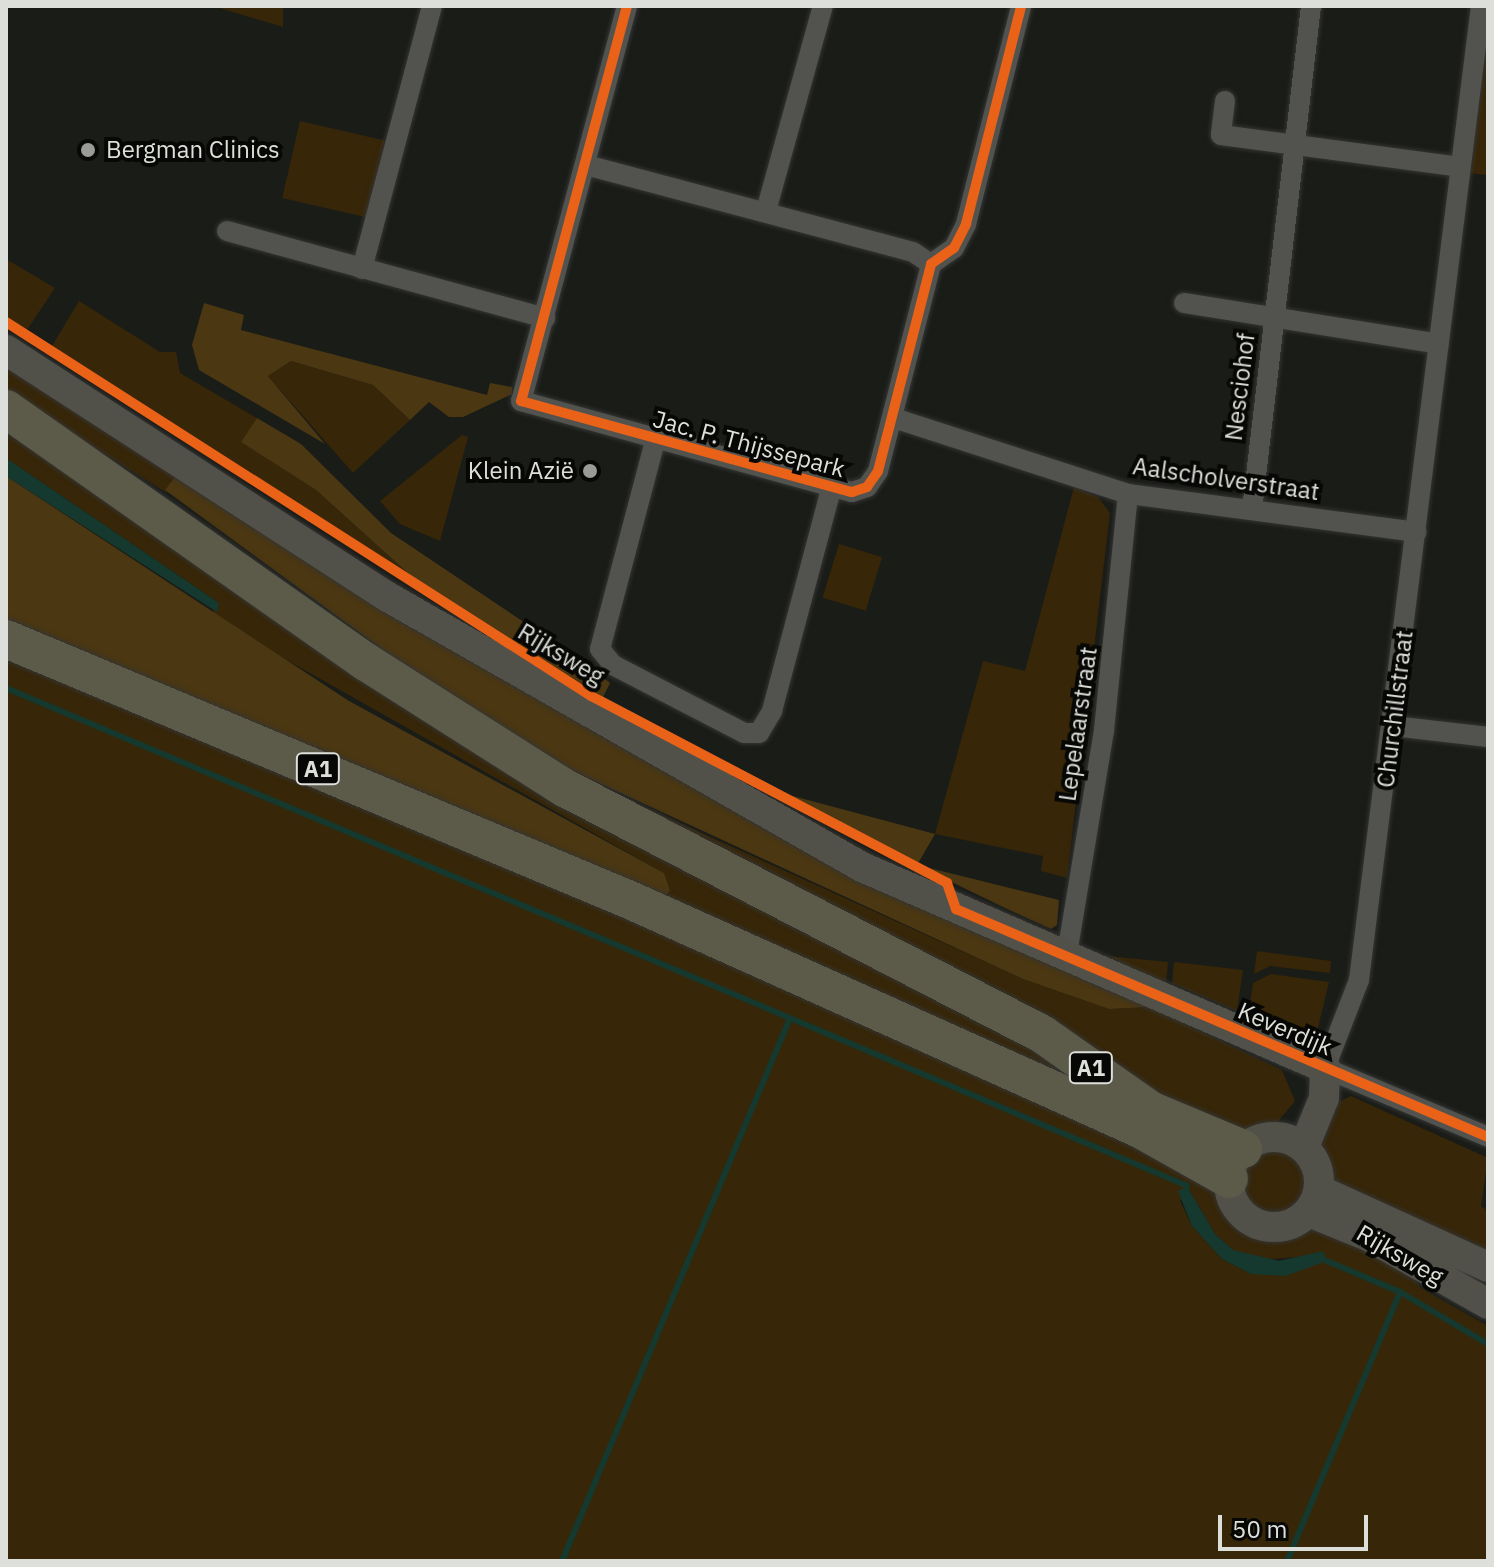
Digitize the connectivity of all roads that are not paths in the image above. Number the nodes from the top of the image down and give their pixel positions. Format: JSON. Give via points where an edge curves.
{"nodes":[{"id":1,"x":432,"y":6,"type":"edge"},
{"id":2,"x":627,"y":6,"type":"edge"},
{"id":3,"x":823,"y":6,"type":"edge"},
{"id":4,"x":1021,"y":6,"type":"edge"},
{"id":5,"x":1311,"y":6,"type":"edge"},
{"id":6,"x":1480,"y":8,"type":"edge"},
{"id":7,"x":1225,"y":101,"type":"dead end"},
{"id":8,"x":1295,"y":145,"type":"junction"},
{"id":9,"x":586,"y":165,"type":"junction"},
{"id":10,"x":1460,"y":167,"type":"junction"},
{"id":11,"x":766,"y":211,"type":"junction"},
{"id":12,"x":227,"y":231,"type":"dead end"},
{"id":13,"x":931,"y":264,"type":"junction"},
{"id":14,"x":362,"y":269,"type":"junction"},
{"id":15,"x":1184,"y":303,"type":"dead end"},
{"id":16,"x":1275,"y":317,"type":"junction"},
{"id":17,"x":545,"y":318,"type":"junction"},
{"id":18,"x":1439,"y":344,"type":"junction"},
{"id":19,"x":6,"y":350,"type":"edge"},
{"id":20,"x":6,"y":409,"type":"edge"},
{"id":21,"x":894,"y":418,"type":"junction"},
{"id":22,"x":655,"y":441,"type":"junction"},
{"id":23,"x":831,"y":489,"type":"junction"},
{"id":24,"x":1128,"y":494,"type":"junction"},
{"id":25,"x":1252,"y":510,"type":"junction"},
{"id":26,"x":1417,"y":532,"type":"junction"},
{"id":27,"x":6,"y":639,"type":"edge"},
{"id":28,"x":1393,"y":726,"type":"junction"},
{"id":29,"x":1488,"y":737,"type":"edge"},
{"id":30,"x":1066,"y":960,"type":"junction"},
{"id":31,"x":1325,"y":1068,"type":"junction"},
{"id":32,"x":1488,"y":1137,"type":"edge"},
{"id":33,"x":1293,"y":1142,"type":"junction"},
{"id":34,"x":1236,"y":1164,"type":"junction"},
{"id":35,"x":1314,"y":1201,"type":"junction"},
{"id":36,"x":1488,"y":1267,"type":"edge"},
{"id":37,"x":1488,"y":1304,"type":"edge"}],
"edges":[{"from":1,"to":14,"type":"street"},
{"from":2,"to":9,"type":"street","name":"Jac. P. Thijssepark"},
{"from":3,"to":11,"type":"street"},
{"from":4,"to":13,"type":"street","via":[[966,224],[954,248]]},
{"from":5,"to":8,"type":"street","name":"Nesciohof"},
{"from":6,"to":10,"type":"street","name":"Churchillstraat"},
{"from":7,"to":8,"type":"street","via":[[1221,135]]},
{"from":8,"to":10,"type":"street"},
{"from":8,"to":16,"type":"street","name":"Nesciohof"},
{"from":9,"to":11,"type":"street"},
{"from":9,"to":17,"type":"street","name":"Jac. P. Thijssepark"},
{"from":10,"to":18,"type":"street","name":"Churchillstraat"},
{"from":11,"to":13,"type":"street","via":[[913,252]]},
{"from":12,"to":14,"type":"street"},
{"from":13,"to":21,"type":"street","name":"Jac. P. Thijssepark"},
{"from":14,"to":17,"type":"street"},
{"from":15,"to":16,"type":"street","name":"Nesciohof"},
{"from":16,"to":18,"type":"street"},
{"from":16,"to":25,"type":"street","name":"Nesciohof"},
{"from":17,"to":22,"type":"street","name":"Jac. P. Thijssepark","via":[[521,401]]},
{"from":18,"to":26,"type":"street","name":"Churchillstraat"},
{"from":19,"to":30,"type":"main road","name":"Rijksweg","via":[[388,597],[606,726],[862,867]]},
{"from":20,"to":34,"type":"highway","number":"A1","via":[[366,662],[563,787],[1042,1034]]},
{"from":21,"to":23,"type":"street","name":"Jac. P. Thijssepark","via":[[867,487]]},
{"from":21,"to":24,"type":"street","name":"Aalscholverstraat"},
{"from":22,"to":23,"type":"street","name":"Jac. P. Thijssepark"},
{"from":22,"to":23,"type":"street","name":"Jac. P. Thijssepark","via":[[600,649],[613,665],[744,733],[759,733],[772,711]]},
{"from":24,"to":25,"type":"street","name":"Aalscholverstraat"},
{"from":24,"to":30,"type":"street","name":"Lepelaarstraat","via":[[1104,730]]},
{"from":25,"to":26,"type":"street","name":"Aalscholverstraat"},
{"from":26,"to":28,"type":"street","name":"Churchillstraat"},
{"from":27,"to":34,"type":"highway","number":"A1","via":[[643,906],[1140,1129]]},
{"from":28,"to":29,"type":"street"},
{"from":28,"to":31,"type":"street","name":"Churchillstraat","via":[[1359,980]]},
{"from":30,"to":31,"type":"main road","name":"Keverdijk"},
{"from":31,"to":32,"type":"street","name":"Keverdijk"},
{"from":31,"to":33,"type":"main road","name":"Churchillstraat"},
{"from":33,"to":34,"type":"main road"},
{"from":33,"to":35,"type":"main road"},
{"from":34,"to":35,"type":"main road","via":[[1236,1207],[1263,1226],[1288,1225]]},
{"from":35,"to":36,"type":"main road","name":"Rijksweg"},
{"from":35,"to":37,"type":"main road","name":"Rijksweg"}]}
